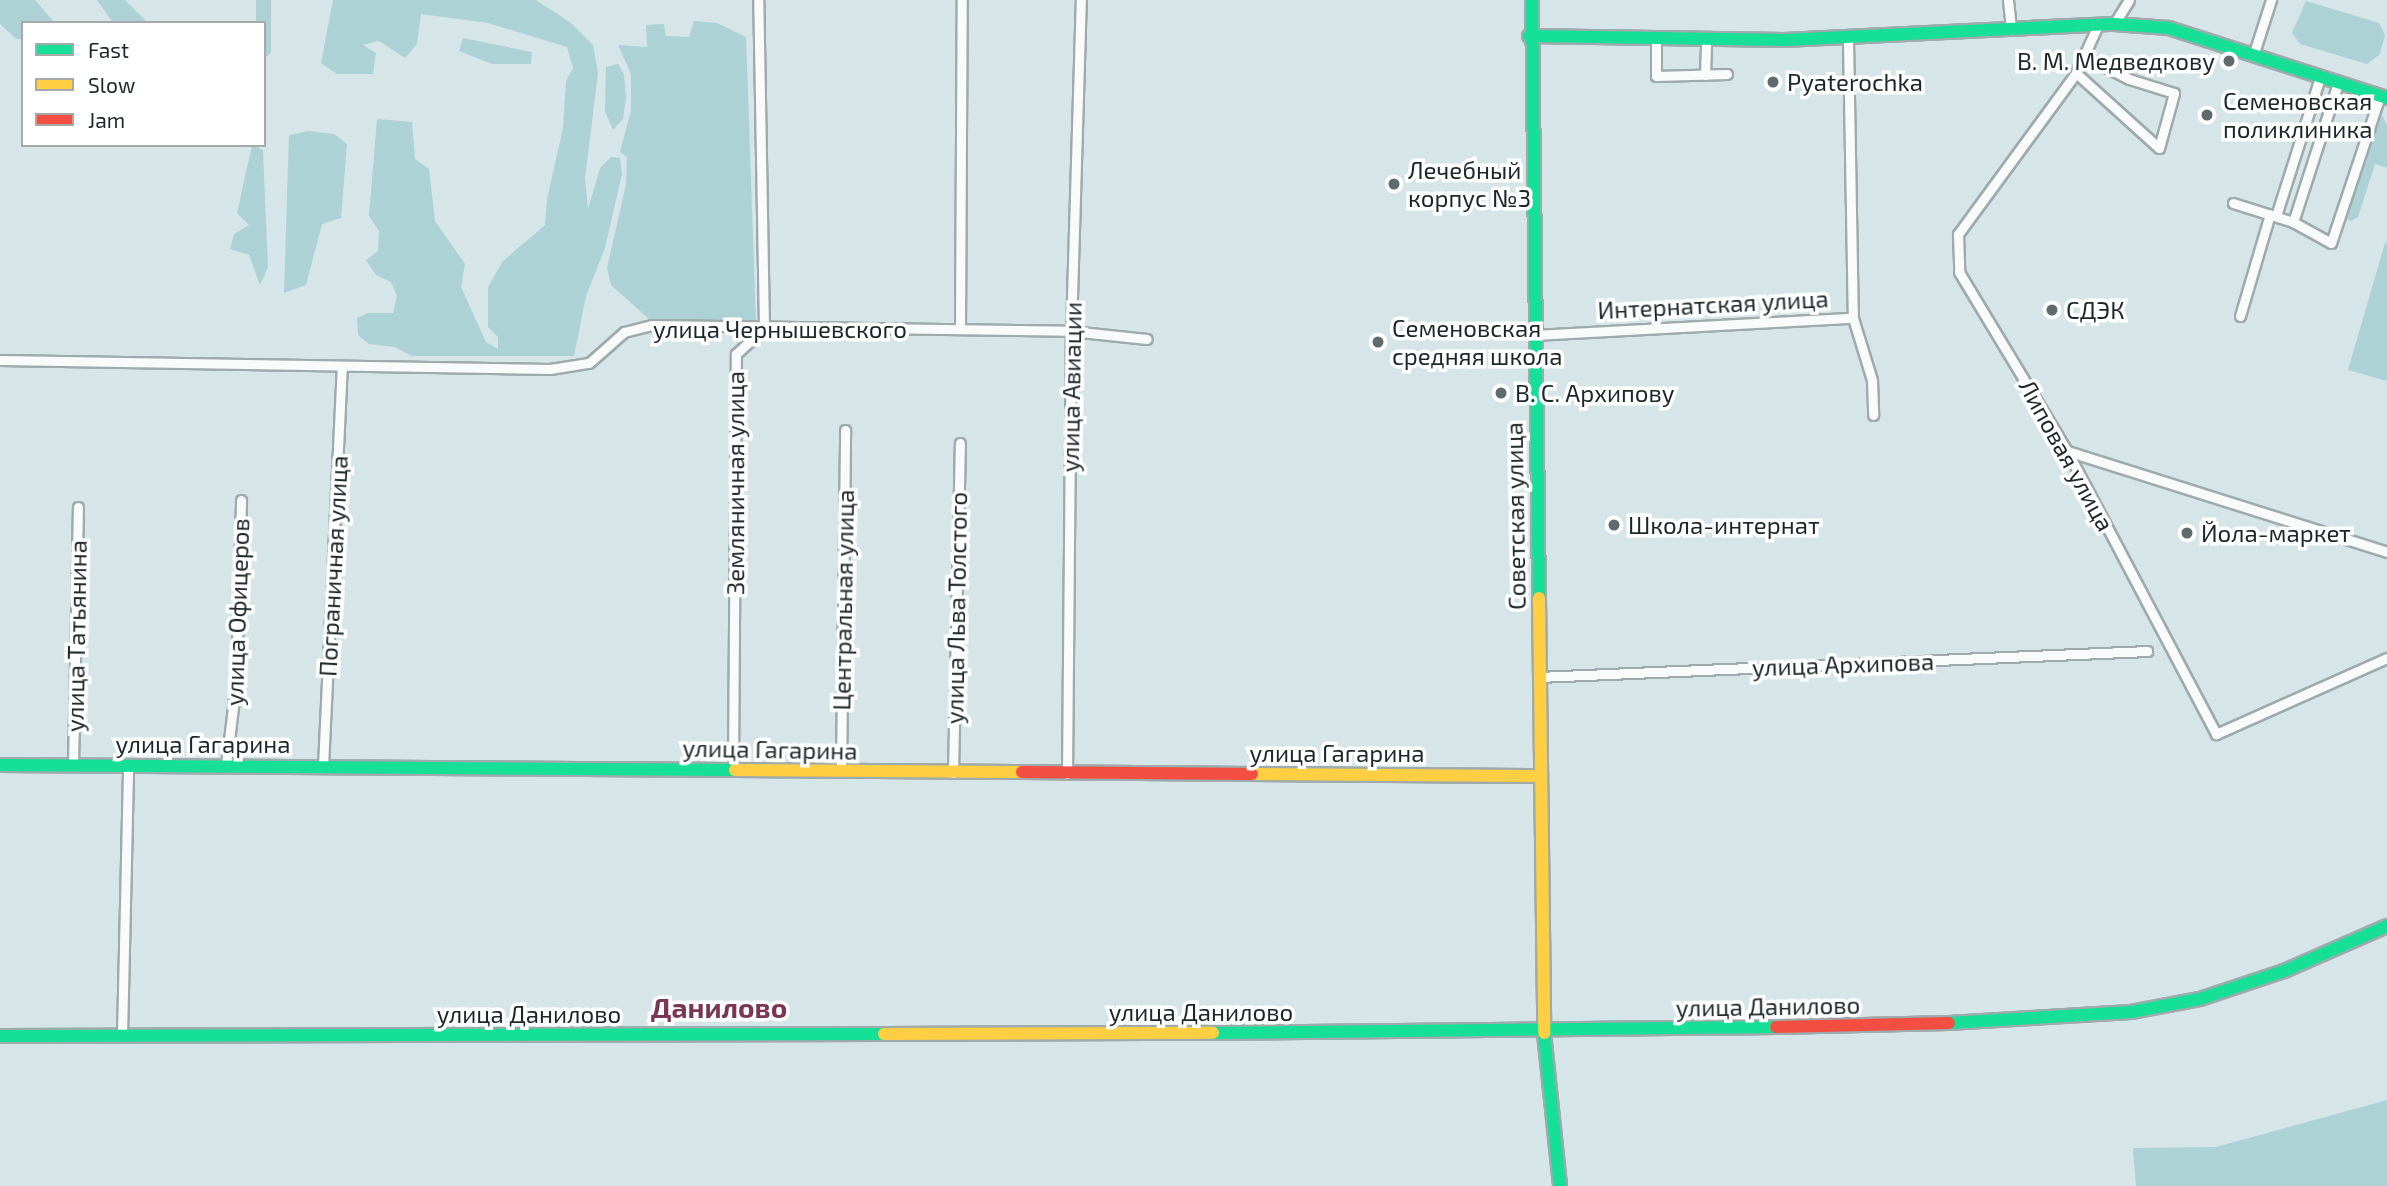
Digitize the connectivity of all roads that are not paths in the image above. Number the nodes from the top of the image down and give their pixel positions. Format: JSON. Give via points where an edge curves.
{"nodes":[{"id":1,"x":758,"y":0,"type":"edge"},
{"id":2,"x":961,"y":0,"type":"edge"},
{"id":3,"x":1081,"y":0,"type":"edge"},
{"id":4,"x":1531,"y":0,"type":"edge"},
{"id":5,"x":2008,"y":0,"type":"edge"},
{"id":6,"x":2129,"y":0,"type":"edge"},
{"id":7,"x":2271,"y":0,"type":"edge"},
{"id":8,"x":2114,"y":24,"type":"junction"},
{"id":9,"x":2098,"y":25,"type":"junction"},
{"id":10,"x":2011,"y":30,"type":"junction"},
{"id":11,"x":1529,"y":36,"type":"junction"},
{"id":12,"x":1656,"y":39,"type":"junction"},
{"id":13,"x":1848,"y":39,"type":"junction"},
{"id":14,"x":1706,"y":40,"type":"junction"},
{"id":15,"x":2253,"y":56,"type":"junction"},
{"id":16,"x":2086,"y":57,"type":"junction"},
{"id":17,"x":2076,"y":73,"type":"junction"},
{"id":18,"x":1727,"y":74,"type":"dead end"},
{"id":19,"x":1705,"y":75,"type":"junction"},
{"id":20,"x":2320,"y":77,"type":"junction"},
{"id":21,"x":2338,"y":83,"type":"junction"},
{"id":22,"x":2383,"y":97,"type":"edge"},
{"id":23,"x":2233,"y":203,"type":"dead end"},
{"id":24,"x":2273,"y":215,"type":"junction"},
{"id":25,"x":2292,"y":222,"type":"junction"},
{"id":26,"x":2240,"y":316,"type":"dead end"},
{"id":27,"x":1853,"y":318,"type":"junction"},
{"id":28,"x":764,"y":328,"type":"junction"},
{"id":29,"x":960,"y":329,"type":"junction"},
{"id":30,"x":1071,"y":331,"type":"junction"},
{"id":31,"x":1534,"y":335,"type":"junction"},
{"id":32,"x":1147,"y":339,"type":"dead end"},
{"id":33,"x":0,"y":360,"type":"edge"},
{"id":34,"x":342,"y":366,"type":"junction"},
{"id":35,"x":1872,"y":415,"type":"dead end"},
{"id":36,"x":845,"y":430,"type":"dead end"},
{"id":37,"x":960,"y":443,"type":"dead end"},
{"id":38,"x":2067,"y":451,"type":"junction"},
{"id":39,"x":241,"y":500,"type":"dead end"},
{"id":40,"x":78,"y":508,"type":"dead end"},
{"id":41,"x":2387,"y":552,"type":"edge"},
{"id":42,"x":2147,"y":651,"type":"dead end"},
{"id":43,"x":2387,"y":658,"type":"edge"},
{"id":44,"x":1538,"y":677,"type":"junction"},
{"id":45,"x":0,"y":765,"type":"edge"},
{"id":46,"x":73,"y":765,"type":"junction"},
{"id":47,"x":128,"y":765,"type":"junction"},
{"id":48,"x":226,"y":765,"type":"junction"},
{"id":49,"x":323,"y":766,"type":"junction"},
{"id":50,"x":733,"y":769,"type":"junction"},
{"id":51,"x":841,"y":770,"type":"junction"},
{"id":52,"x":953,"y":773,"type":"junction"},
{"id":53,"x":1068,"y":774,"type":"junction"},
{"id":54,"x":1540,"y":776,"type":"junction"},
{"id":55,"x":2387,"y":926,"type":"edge"},
{"id":56,"x":1544,"y":1032,"type":"junction"},
{"id":57,"x":0,"y":1036,"type":"edge"},
{"id":58,"x":122,"y":1036,"type":"junction"},
{"id":59,"x":1560,"y":1186,"type":"edge"}],
"edges":[{"from":1,"to":28,"type":"street"},
{"from":2,"to":29,"type":"street"},
{"from":3,"to":30,"type":"street","name":"улица Авиации"},
{"from":4,"to":11,"type":"street","name":"Советская улица"},
{"from":5,"to":10,"type":"street"},
{"from":6,"to":8,"type":"street"},
{"from":7,"to":15,"type":"street"},
{"from":8,"to":9,"type":"street"},
{"from":8,"to":15,"type":"street","via":[[2169,28]]},
{"from":9,"to":10,"type":"street"},
{"from":9,"to":16,"type":"street","name":"Липовая улица"},
{"from":10,"to":13,"type":"street"},
{"from":11,"to":12,"type":"street"},
{"from":11,"to":31,"type":"street","name":"Советская улица"},
{"from":12,"to":14,"type":"street"},
{"from":12,"to":19,"type":"street","via":[[1656,76]]},
{"from":13,"to":14,"type":"street"},
{"from":13,"to":27,"type":"street","name":"Интернатская улица"},
{"from":14,"to":19,"type":"street"},
{"from":15,"to":20,"type":"street"},
{"from":16,"to":17,"type":"street","name":"Липовая улица"},
{"from":16,"to":17,"type":"street","via":[[2129,79],[2174,93],[2158,148]]},
{"from":17,"to":38,"type":"street","name":"Липовая улица","via":[[1958,234],[1955,247],[1959,272]]},
{"from":18,"to":19,"type":"street"},
{"from":20,"to":21,"type":"street"},
{"from":20,"to":24,"type":"street"},
{"from":21,"to":22,"type":"street"},
{"from":21,"to":25,"type":"street"},
{"from":22,"to":25,"type":"street","via":[[2331,243]]},
{"from":23,"to":24,"type":"street"},
{"from":24,"to":25,"type":"street"},
{"from":24,"to":26,"type":"street"},
{"from":27,"to":31,"type":"street","name":"Интернатская улица"},
{"from":27,"to":35,"type":"street","name":"Интернатская улица","via":[[1872,380]]},
{"from":28,"to":29,"type":"street","name":"улица Чернышевского"},
{"from":28,"to":34,"type":"street","name":"улица Чернышевского","via":[[652,325],[624,332],[604,355],[572,367]]},
{"from":28,"to":50,"type":"street","name":"Земляничная улица","via":[[736,354]]},
{"from":29,"to":30,"type":"street","name":"улица Чернышевского"},
{"from":30,"to":32,"type":"street","name":"улица Чернышевского"},
{"from":30,"to":53,"type":"street","name":"улица Авиации"},
{"from":31,"to":44,"type":"street","name":"Советская улица"},
{"from":33,"to":34,"type":"street","name":"улица Чернышевского"},
{"from":34,"to":49,"type":"street","name":"Пограничная улица"},
{"from":36,"to":51,"type":"street","name":"Центральная улица"},
{"from":37,"to":52,"type":"street","name":"улица Льва Толстого"},
{"from":38,"to":41,"type":"street"},
{"from":38,"to":43,"type":"street","name":"Липовая улица","via":[[2216,734]]},
{"from":39,"to":48,"type":"street","name":"улица Офицеров","via":[[236,682]]},
{"from":40,"to":46,"type":"street","name":"улица Татьянина"},
{"from":42,"to":44,"type":"street","name":"улица Архипова"},
{"from":44,"to":54,"type":"street","name":"Советская улица"},
{"from":45,"to":46,"type":"street","name":"улица Гагарина"},
{"from":46,"to":47,"type":"street","name":"улица Гагарина"},
{"from":47,"to":48,"type":"street","name":"улица Гагарина"},
{"from":47,"to":58,"type":"street"},
{"from":48,"to":49,"type":"street","name":"улица Гагарина"},
{"from":49,"to":50,"type":"street","name":"улица Гагарина"},
{"from":50,"to":51,"type":"street","name":"улица Гагарина"},
{"from":51,"to":52,"type":"street","name":"улица Гагарина"},
{"from":52,"to":53,"type":"street","name":"улица Гагарина"},
{"from":53,"to":54,"type":"street","name":"улица Гагарина"},
{"from":54,"to":56,"type":"street","name":"Советская улица"},
{"from":55,"to":56,"type":"street","name":"улица Данилово","via":[[2228,991],[2131,1012],[2000,1022]]},
{"from":56,"to":58,"type":"street","name":"улица Данилово"},
{"from":56,"to":59,"type":"street","name":"Советская улица"},
{"from":57,"to":58,"type":"street","name":"улица Данилово"}]}
